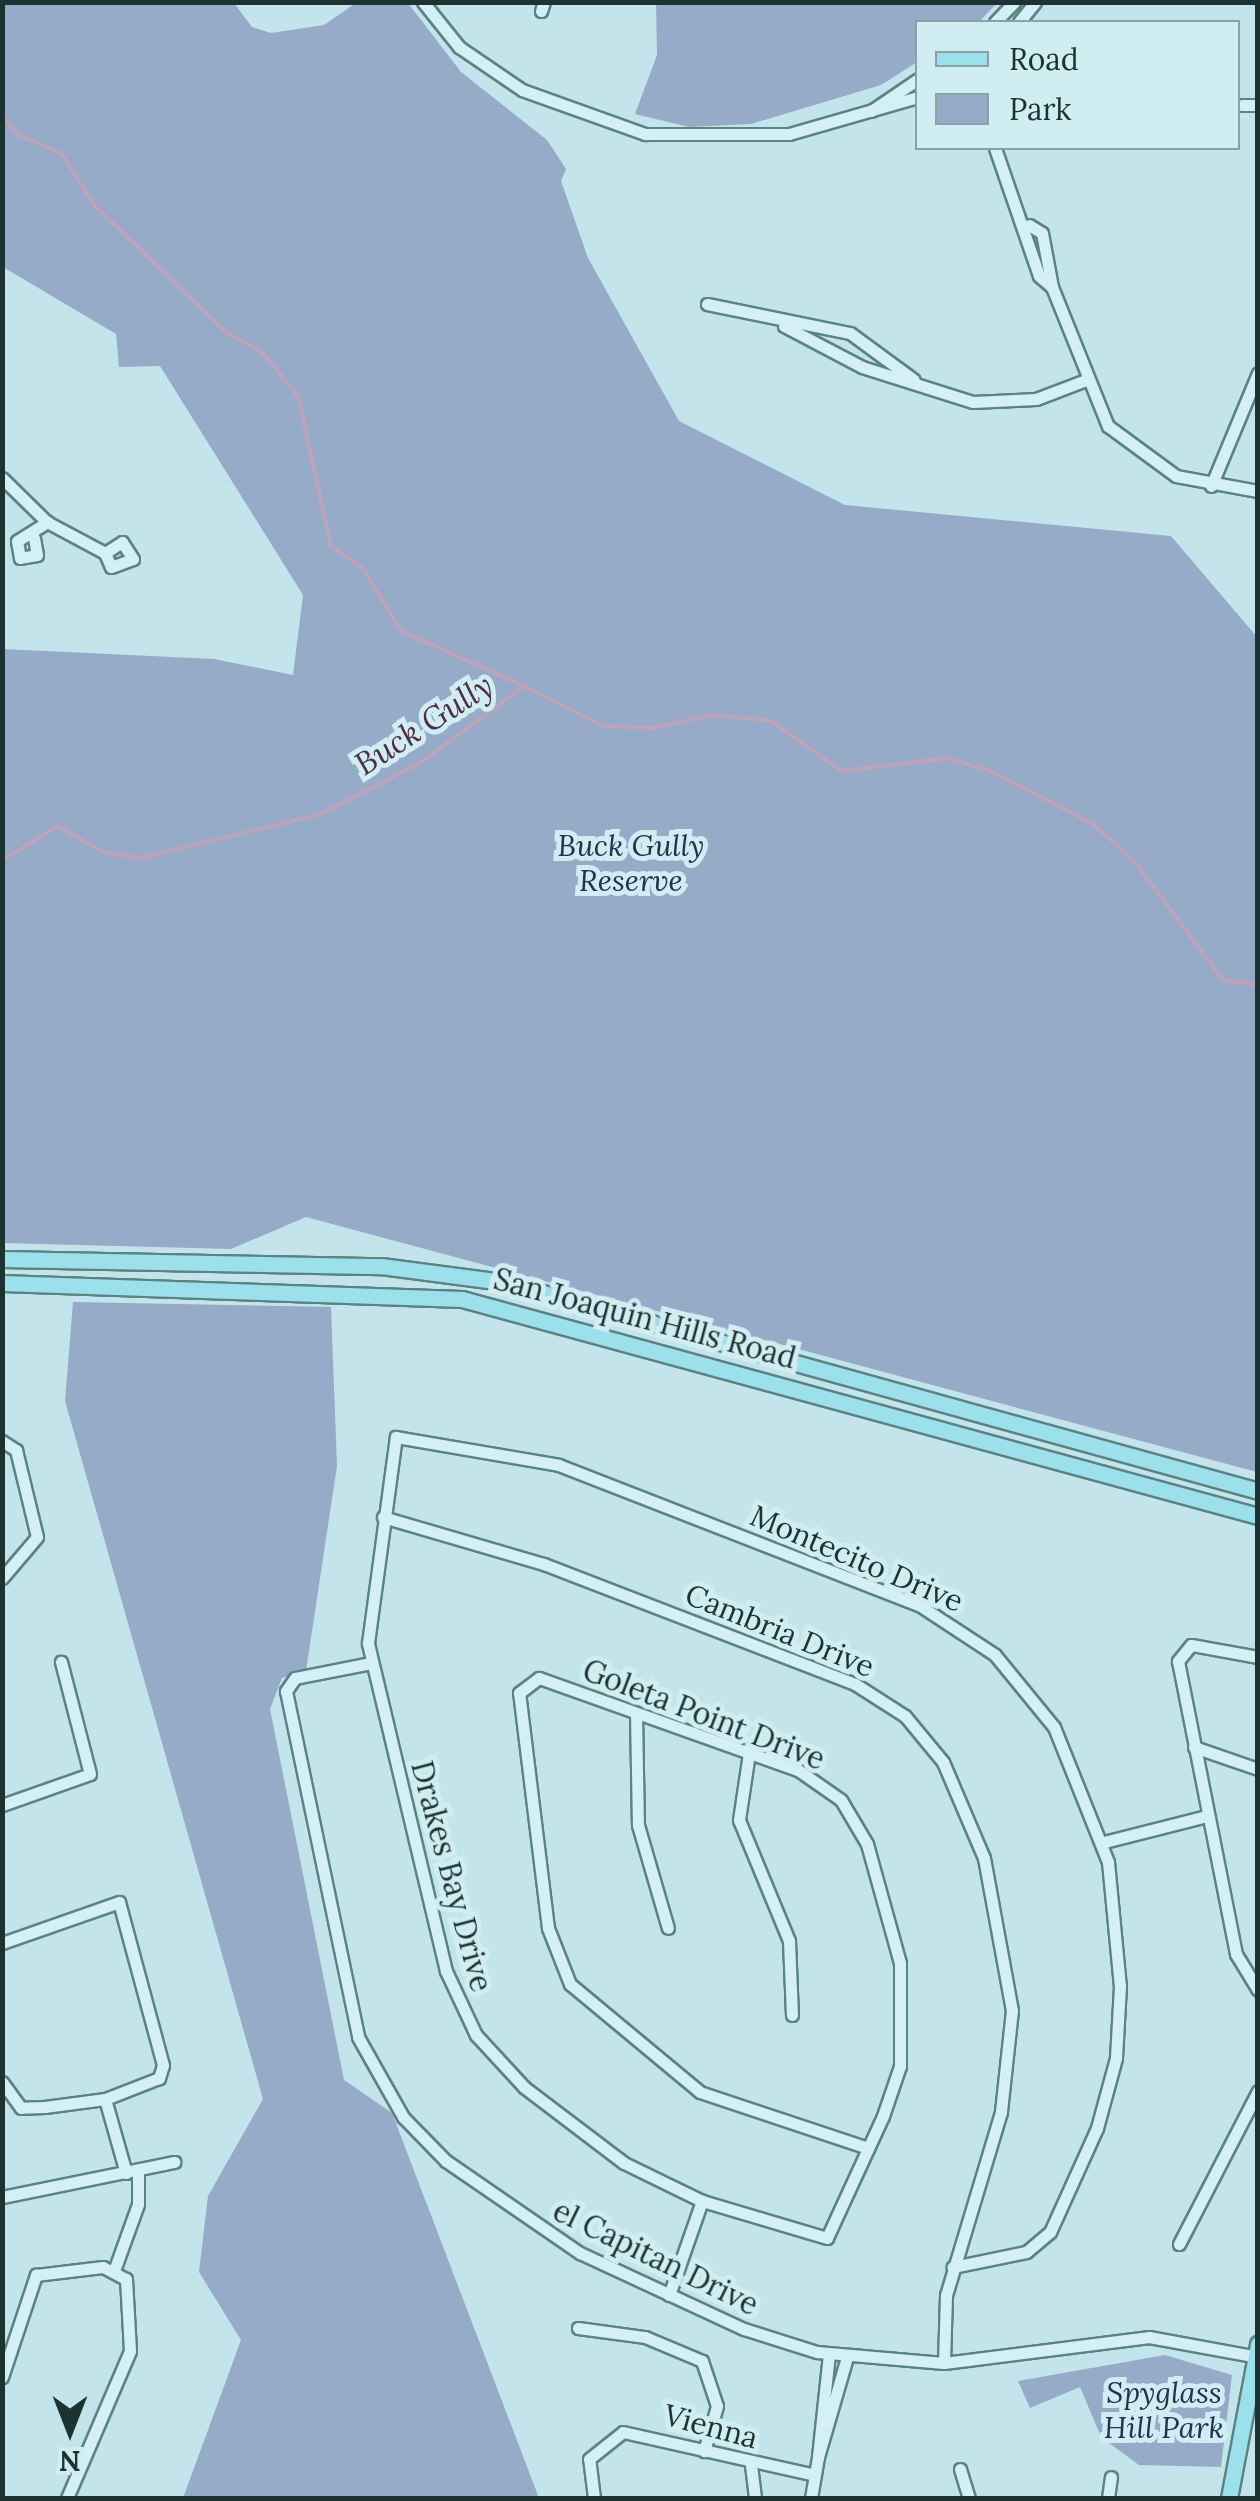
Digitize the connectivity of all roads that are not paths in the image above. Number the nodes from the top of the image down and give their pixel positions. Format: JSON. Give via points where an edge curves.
{"nodes":[{"id":1,"x":422,"y":2,"type":"edge"},
{"id":2,"x":915,"y":81,"type":"edge"},
{"id":3,"x":915,"y":97,"type":"edge"},
{"id":4,"x":1242,"y":104,"type":"dead end"},
{"id":5,"x":1258,"y":105,"type":"edge"},
{"id":6,"x":870,"y":110,"type":"junction"},
{"id":7,"x":996,"y":150,"type":"edge"},
{"id":8,"x":1029,"y":225,"type":"junction"},
{"id":9,"x":1052,"y":287,"type":"junction"},
{"id":10,"x":708,"y":304,"type":"dead end"},
{"id":11,"x":784,"y":326,"type":"junction"},
{"id":12,"x":1258,"y":373,"type":"edge"},
{"id":13,"x":1086,"y":380,"type":"junction"},
{"id":14,"x":917,"y":383,"type":"junction"},
{"id":15,"x":2,"y":478,"type":"edge"},
{"id":16,"x":1211,"y":486,"type":"junction"},
{"id":17,"x":1258,"y":492,"type":"edge"},
{"id":18,"x":47,"y":522,"type":"junction"},
{"id":19,"x":34,"y":538,"type":"dead end"},
{"id":20,"x":105,"y":553,"type":"dead end"},
{"id":21,"x":2,"y":1259,"type":"edge"},
{"id":22,"x":2,"y":1283,"type":"edge"},
{"id":23,"x":396,"y":1437,"type":"joint"},
{"id":24,"x":2,"y":1441,"type":"edge"},
{"id":25,"x":1258,"y":1491,"type":"edge"},
{"id":26,"x":1258,"y":1516,"type":"edge"},
{"id":27,"x":383,"y":1517,"type":"junction"},
{"id":28,"x":2,"y":1578,"type":"edge"},
{"id":29,"x":1258,"y":1657,"type":"edge"},
{"id":30,"x":61,"y":1662,"type":"dead end"},
{"id":31,"x":372,"y":1663,"type":"junction"},
{"id":32,"x":636,"y":1713,"type":"junction"},
{"id":33,"x":1194,"y":1747,"type":"junction"},
{"id":34,"x":749,"y":1752,"type":"junction"},
{"id":35,"x":1258,"y":1769,"type":"edge"},
{"id":36,"x":2,"y":1805,"type":"edge"},
{"id":37,"x":1207,"y":1816,"type":"junction"},
{"id":38,"x":1104,"y":1842,"type":"junction"},
{"id":39,"x":668,"y":1928,"type":"dead end"},
{"id":40,"x":2,"y":1944,"type":"edge"},
{"id":41,"x":1258,"y":1990,"type":"edge"},
{"id":42,"x":792,"y":2015,"type":"dead end"},
{"id":43,"x":2,"y":2082,"type":"edge"},
{"id":44,"x":1258,"y":2091,"type":"edge"},
{"id":45,"x":105,"y":2099,"type":"junction"},
{"id":46,"x":868,"y":2148,"type":"junction"},
{"id":47,"x":174,"y":2162,"type":"dead end"},
{"id":48,"x":132,"y":2172,"type":"junction"},
{"id":49,"x":2,"y":2197,"type":"edge"},
{"id":50,"x":702,"y":2201,"type":"junction"},
{"id":51,"x":827,"y":2238,"type":"joint"},
{"id":52,"x":1179,"y":2244,"type":"dead end"},
{"id":53,"x":953,"y":2267,"type":"junction"},
{"id":54,"x":109,"y":2268,"type":"junction"},
{"id":55,"x":669,"y":2295,"type":"junction"},
{"id":56,"x":578,"y":2328,"type":"dead end"},
{"id":57,"x":1255,"y":2350,"type":"edge"},
{"id":58,"x":829,"y":2354,"type":"junction"},
{"id":59,"x":847,"y":2357,"type":"junction"},
{"id":60,"x":944,"y":2363,"type":"junction"},
{"id":61,"x":2,"y":2376,"type":"edge"},
{"id":62,"x":704,"y":2452,"type":"junction"},
{"id":63,"x":818,"y":2456,"type":"junction"},
{"id":64,"x":751,"y":2465,"type":"junction"},
{"id":65,"x":960,"y":2469,"type":"dead end"},
{"id":66,"x":812,"y":2474,"type":"junction"},
{"id":67,"x":1111,"y":2478,"type":"dead end"},
{"id":68,"x":67,"y":2498,"type":"edge"},
{"id":69,"x":594,"y":2498,"type":"edge"},
{"id":70,"x":755,"y":2498,"type":"edge"},
{"id":71,"x":811,"y":2498,"type":"edge"},
{"id":72,"x":969,"y":2498,"type":"edge"},
{"id":73,"x":1108,"y":2498,"type":"edge"},
{"id":74,"x":1229,"y":2498,"type":"edge"}],
"edges":[{"from":1,"to":6,"type":"street","via":[[459,46],[522,90],[644,134],[738,139]]},
{"from":2,"to":6,"type":"street"},
{"from":3,"to":6,"type":"street"},
{"from":4,"to":5,"type":"street"},
{"from":7,"to":8,"type":"street"},
{"from":8,"to":9,"type":"street","via":[[1026,238]]},
{"from":8,"to":9,"type":"street","via":[[1042,233],[1056,271]]},
{"from":9,"to":13,"type":"street"},
{"from":10,"to":11,"type":"street"},
{"from":11,"to":14,"type":"street","via":[[816,348]]},
{"from":11,"to":14,"type":"street","via":[[850,333]]},
{"from":12,"to":16,"type":"street"},
{"from":13,"to":14,"type":"street","via":[[1036,399],[973,402]]},
{"from":13,"to":16,"type":"street","via":[[1108,426],[1139,454]]},
{"from":15,"to":18,"type":"street"},
{"from":16,"to":17,"type":"street"},
{"from":18,"to":19,"type":"street"},
{"from":18,"to":20,"type":"street"},
{"from":21,"to":25,"type":"main road","name":"San Joaquin Hills Road","via":[[381,1266],[503,1282]]},
{"from":22,"to":26,"type":"main road","name":"San Joaquin Hills Road","via":[[462,1299]]},
{"from":23,"to":27,"type":"street","name":"Drakes Bay Drive"},
{"from":23,"to":38,"type":"street","name":"Montecito Drive","via":[[550,1462],[946,1620],[995,1655],[1042,1710]]},
{"from":24,"to":28,"type":"street","via":[[16,1450],[37,1538]]},
{"from":27,"to":31,"type":"street","name":"Drakes Bay Drive","via":[[369,1604]]},
{"from":27,"to":53,"type":"street","name":"Cambria Drive","via":[[544,1564],[855,1684],[932,1746],[984,1858],[1012,2010],[1001,2112]]},
{"from":29,"to":33,"type":"street","via":[[1181,1651]]},
{"from":30,"to":36,"type":"street","via":[[90,1774]]},
{"from":31,"to":50,"type":"street","name":"Drakes Bay Drive","via":[[446,1971],[476,2035],[593,2142]]},
{"from":31,"to":55,"type":"street","name":"el Capitan Drive","via":[[288,1683],[346,1993],[386,2092],[446,2161],[527,2221]]},
{"from":32,"to":34,"type":"street","name":"Goleta Point Drive"},
{"from":32,"to":39,"type":"street","via":[[638,1825]]},
{"from":32,"to":46,"type":"street","name":"Goleta Point Drive","via":[[538,1678],[522,1684],[548,1928],[570,1984],[700,2092]]},
{"from":33,"to":35,"type":"street"},
{"from":33,"to":37,"type":"street"},
{"from":34,"to":42,"type":"street","via":[[739,1820],[790,1941]]},
{"from":34,"to":46,"type":"street","name":"Goleta Point Drive","via":[[826,1787],[867,1844],[905,2015],[893,2092]]},
{"from":37,"to":38,"type":"street"},
{"from":37,"to":41,"type":"street","via":[[1236,1954]]},
{"from":38,"to":53,"type":"street","name":"Montecito Drive","via":[[1120,2004],[1097,2128],[1044,2240]]},
{"from":40,"to":45,"type":"street","via":[[111,1902],[124,1907],[164,2072]]},
{"from":43,"to":45,"type":"street","via":[[21,2108]]},
{"from":44,"to":52,"type":"street"},
{"from":45,"to":48,"type":"street"},
{"from":46,"to":51,"type":"street","name":"Goleta Point Drive"},
{"from":47,"to":48,"type":"street"},
{"from":48,"to":49,"type":"street"},
{"from":48,"to":54,"type":"street","via":[[138,2204]]},
{"from":50,"to":51,"type":"street","name":"Drakes Bay Drive"},
{"from":50,"to":55,"type":"street"},
{"from":53,"to":60,"type":"street","name":"Cambria Drive"},
{"from":54,"to":61,"type":"street","via":[[36,2275],[26,2286]]},
{"from":54,"to":68,"type":"street","via":[[126,2279],[130,2350]]},
{"from":55,"to":58,"type":"street","name":"el Capitan Drive"},
{"from":56,"to":62,"type":"street","via":[[658,2340],[702,2362],[716,2406]]},
{"from":57,"to":60,"type":"street","name":"el Capitan Drive","via":[[1149,2337]]},
{"from":57,"to":74,"type":"main road"},
{"from":58,"to":59,"type":"street","name":"el Capitan Drive"},
{"from":58,"to":63,"type":"street"},
{"from":59,"to":60,"type":"street","name":"el Capitan Drive"},
{"from":59,"to":63,"type":"street"},
{"from":62,"to":64,"type":"street","name":"Vienna"},
{"from":62,"to":69,"type":"street","name":"Vienna","via":[[616,2433],[589,2459]]},
{"from":63,"to":66,"type":"street"},
{"from":64,"to":66,"type":"street","name":"Vienna"},
{"from":64,"to":70,"type":"street"},
{"from":65,"to":72,"type":"street"},
{"from":66,"to":71,"type":"street"},
{"from":67,"to":73,"type":"street"}]}
